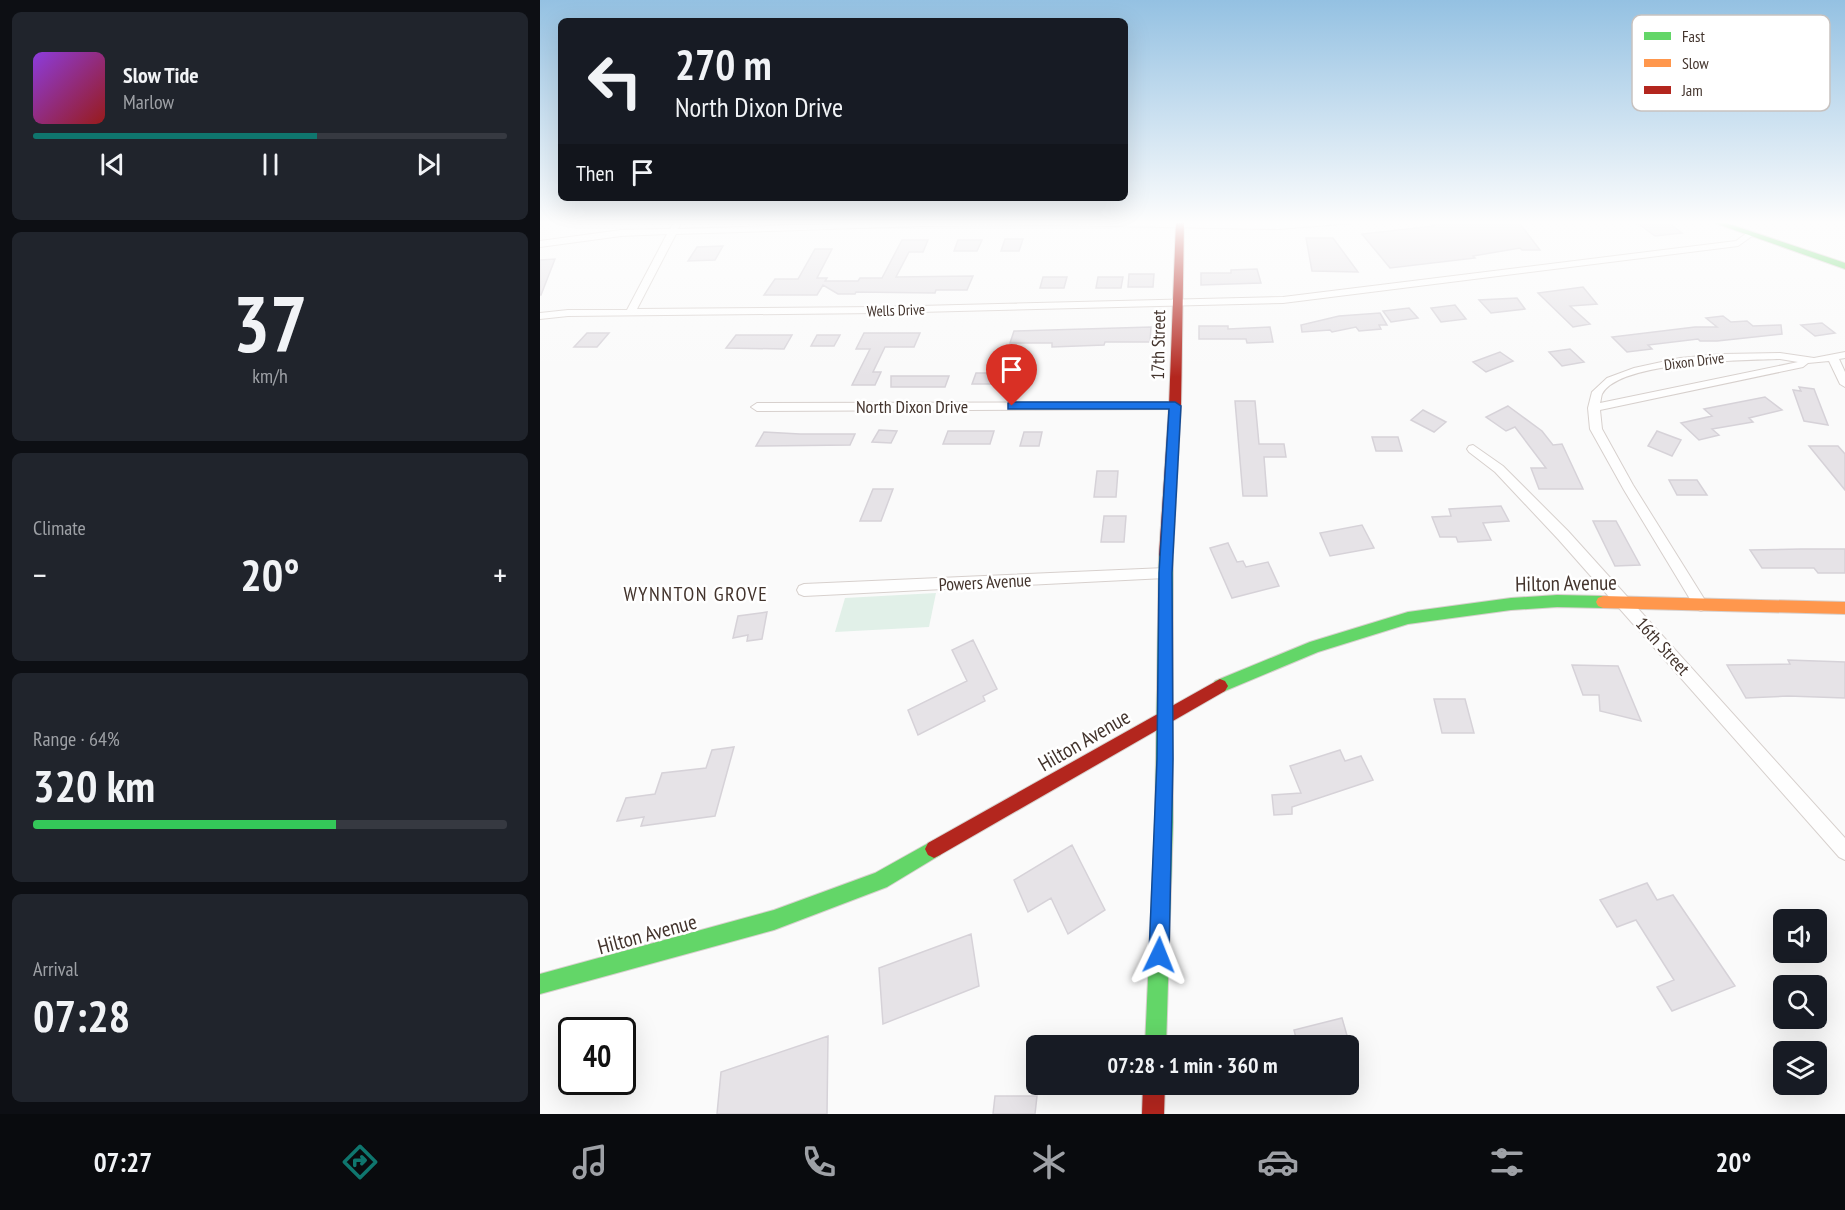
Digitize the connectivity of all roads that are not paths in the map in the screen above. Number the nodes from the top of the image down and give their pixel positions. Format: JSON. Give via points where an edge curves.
{"nodes":[{"id":1,"x":651,"y":273,"type":"edge"},
{"id":2,"x":1178,"y":273,"type":"edge"},
{"id":3,"x":1507,"y":273,"type":"edge"},
{"id":4,"x":1177,"y":304,"type":"junction"},
{"id":5,"x":630,"y":313,"type":"junction"},
{"id":6,"x":540,"y":316,"type":"edge"},
{"id":7,"x":1839,"y":357,"type":"edge"},
{"id":8,"x":1814,"y":361,"type":"junction"},
{"id":9,"x":1845,"y":384,"type":"edge"},
{"id":10,"x":1175,"y":406,"type":"junction"},
{"id":11,"x":757,"y":407,"type":"dead end"},
{"id":12,"x":1594,"y":408,"type":"junction"},
{"id":13,"x":1473,"y":449,"type":"dead end"},
{"id":14,"x":1166,"y":573,"type":"junction"},
{"id":15,"x":804,"y":590,"type":"dead end"},
{"id":16,"x":1624,"y":602,"type":"junction"},
{"id":17,"x":1701,"y":605,"type":"junction"},
{"id":18,"x":1845,"y":609,"type":"edge"},
{"id":19,"x":1166,"y":717,"type":"junction"},
{"id":20,"x":1845,"y":851,"type":"edge"},
{"id":21,"x":540,"y":984,"type":"edge"},
{"id":22,"x":1155,"y":1035,"type":"edge"},
{"id":23,"x":1154,"y":1095,"type":"edge"},
{"id":24,"x":1153,"y":1114,"type":"edge"}],
"edges":[{"from":1,"to":5,"type":"street"},
{"from":2,"to":4,"type":"street","name":"17th Street"},
{"from":3,"to":4,"type":"street","name":"Wells Drive","via":[[1283,300]]},
{"from":4,"to":5,"type":"street","name":"Wells Drive"},
{"from":4,"to":10,"type":"street","name":"17th Street"},
{"from":5,"to":6,"type":"street","name":"Wells Drive"},
{"from":7,"to":8,"type":"street","name":"Dixon Drive"},
{"from":7,"to":9,"type":"street"},
{"from":8,"to":12,"type":"street","name":"Dixon Drive"},
{"from":8,"to":12,"type":"street","name":"Dixon Drive","via":[[1780,356],[1670,363],[1611,380],[1597,393]]},
{"from":10,"to":11,"type":"street","name":"North Dixon Drive"},
{"from":10,"to":14,"type":"street","name":"17th Street"},
{"from":12,"to":17,"type":"street","via":[[1596,429]]},
{"from":13,"to":16,"type":"street","name":"16th Street","via":[[1499,469]]},
{"from":14,"to":15,"type":"street","name":"Powers Avenue"},
{"from":14,"to":19,"type":"street","name":"17th Street"},
{"from":16,"to":17,"type":"street","name":"Hilton Avenue"},
{"from":16,"to":19,"type":"street","name":"Hilton Avenue","via":[[1511,604],[1408,618],[1315,647],[1221,686]]},
{"from":16,"to":20,"type":"street","name":"16th Street"},
{"from":17,"to":18,"type":"street","name":"Hilton Avenue"},
{"from":19,"to":21,"type":"street","name":"Hilton Avenue","via":[[880,880],[774,920]]},
{"from":19,"to":22,"type":"street","name":"17th Street"},
{"from":23,"to":24,"type":"street"}]}
